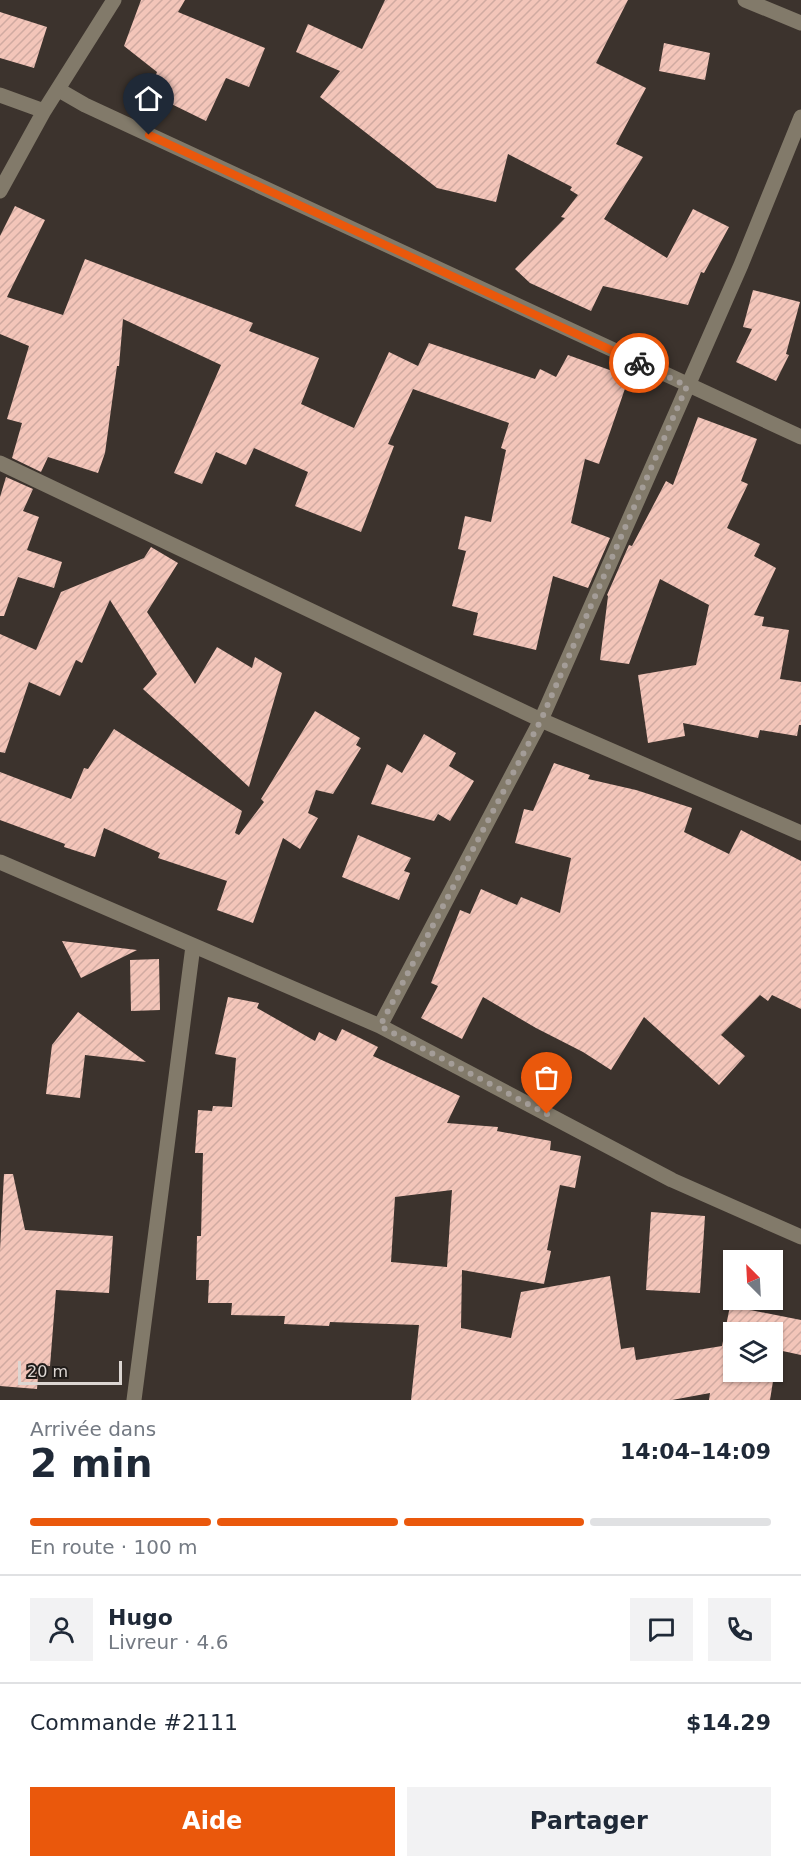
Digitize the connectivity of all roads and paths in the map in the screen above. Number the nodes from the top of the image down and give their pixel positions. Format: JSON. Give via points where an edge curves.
{"nodes":[{"id":1,"x":114,"y":0,"type":"edge"},
{"id":2,"x":745,"y":0,"type":"edge"},
{"id":3,"x":801,"y":23,"type":"edge"},
{"id":4,"x":59,"y":90,"type":"junction"},
{"id":5,"x":0,"y":95,"type":"edge"},
{"id":6,"x":44,"y":111,"type":"junction"},
{"id":7,"x":801,"y":117,"type":"edge"},
{"id":8,"x":0,"y":191,"type":"edge"},
{"id":9,"x":687,"y":386,"type":"junction"},
{"id":10,"x":801,"y":437,"type":"edge"},
{"id":11,"x":0,"y":462,"type":"edge"},
{"id":12,"x":541,"y":720,"type":"junction"},
{"id":13,"x":801,"y":833,"type":"edge"},
{"id":14,"x":0,"y":862,"type":"edge"},
{"id":15,"x":193,"y":946,"type":"junction"},
{"id":16,"x":380,"y":1026,"type":"junction"},
{"id":17,"x":801,"y":1237,"type":"edge"},
{"id":18,"x":134,"y":1400,"type":"edge"}],
"edges":[{"from":1,"to":4,"type":"street"},
{"from":2,"to":3,"type":"street"},
{"from":4,"to":6,"type":"street"},
{"from":4,"to":9,"type":"street"},
{"from":5,"to":6,"type":"street"},
{"from":6,"to":8,"type":"street"},
{"from":7,"to":9,"type":"street"},
{"from":9,"to":10,"type":"street"},
{"from":9,"to":12,"type":"street"},
{"from":11,"to":12,"type":"street"},
{"from":12,"to":13,"type":"street"},
{"from":12,"to":16,"type":"street"},
{"from":14,"to":15,"type":"street"},
{"from":15,"to":16,"type":"street"},
{"from":15,"to":18,"type":"street"},
{"from":16,"to":17,"type":"street","via":[[672,1180]]}]}
